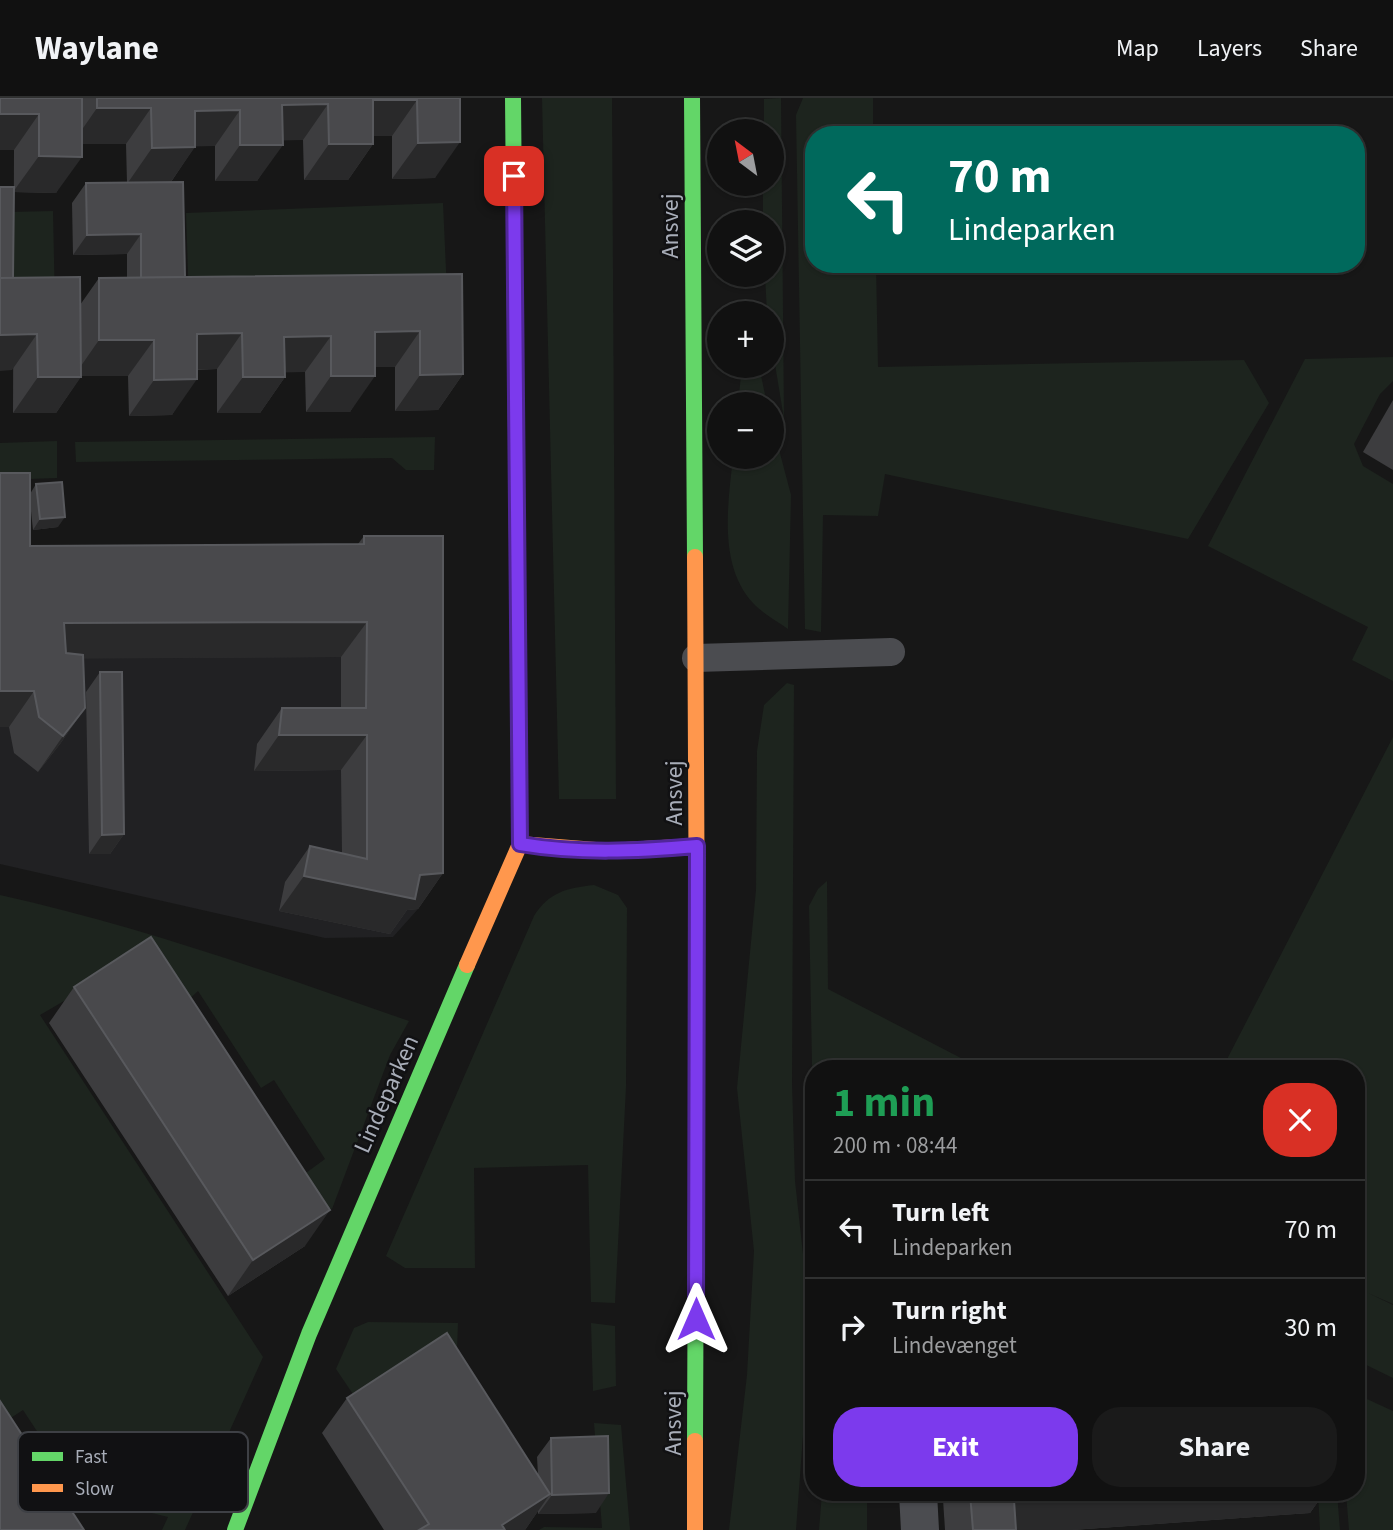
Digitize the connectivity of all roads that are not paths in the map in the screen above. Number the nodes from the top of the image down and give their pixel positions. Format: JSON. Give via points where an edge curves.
{"nodes":[{"id":1,"x":513,"y":98,"type":"edge"},
{"id":2,"x":692,"y":98,"type":"edge"},
{"id":3,"x":891,"y":652,"type":"dead end"},
{"id":4,"x":696,"y":658,"type":"junction"},
{"id":5,"x":520,"y":844,"type":"junction"},
{"id":6,"x":697,"y":846,"type":"junction"},
{"id":7,"x":248,"y":1493,"type":"edge"},
{"id":8,"x":918,"y":1501,"type":"edge"},
{"id":9,"x":241,"y":1512,"type":"edge"},
{"id":10,"x":234,"y":1530,"type":"edge"},
{"id":11,"x":695,"y":1530,"type":"edge"},
{"id":12,"x":920,"y":1530,"type":"edge"}],
"edges":[{"from":1,"to":5,"type":"street"},
{"from":2,"to":4,"type":"street","name":"Ansvej"},
{"from":3,"to":4,"type":"lane"},
{"from":4,"to":6,"type":"street","name":"Ansvej"},
{"from":5,"to":6,"type":"street","via":[[639,851]]},
{"from":5,"to":7,"type":"street","name":"Lindeparken","via":[[383,1155]]},
{"from":6,"to":11,"type":"street","name":"Ansvej"},
{"from":8,"to":12,"type":"street"},
{"from":9,"to":10,"type":"street","name":"Lindeparken"}]}
